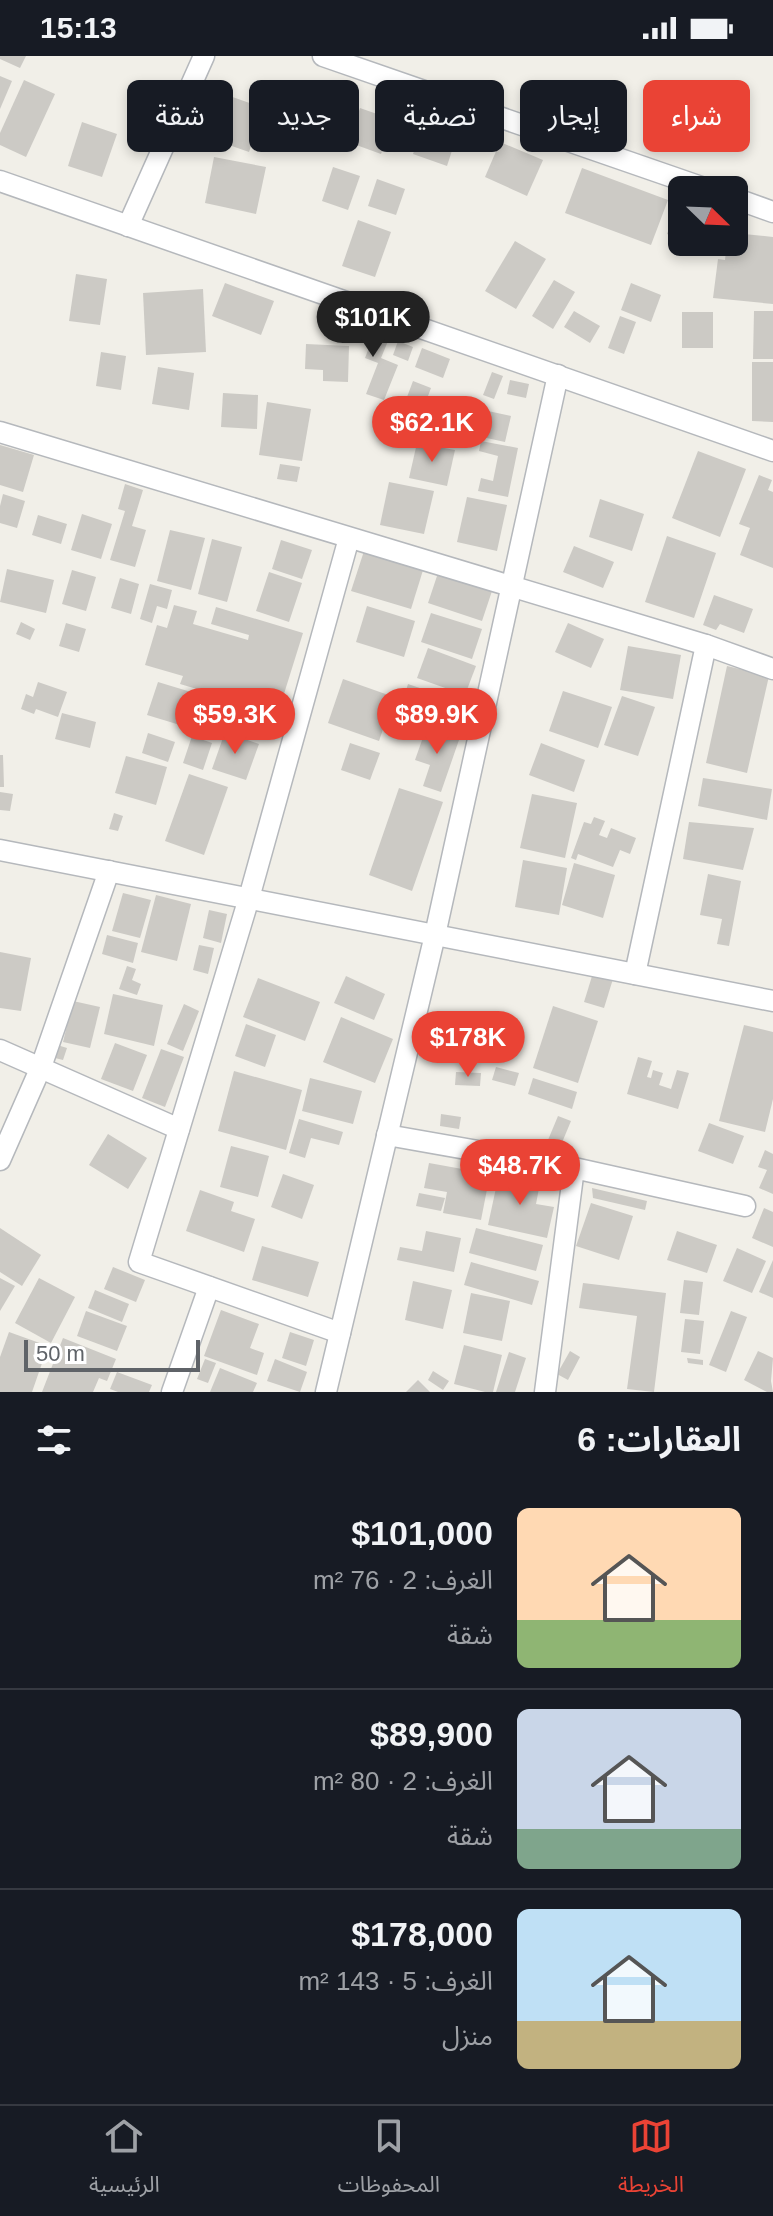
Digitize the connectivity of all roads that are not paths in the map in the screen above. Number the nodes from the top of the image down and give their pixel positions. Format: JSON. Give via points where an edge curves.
{"nodes":[{"id":1,"x":204,"y":56,"type":"edge"},
{"id":2,"x":323,"y":56,"type":"edge"},
{"id":3,"x":670,"y":176,"type":"edge"},
{"id":4,"x":0,"y":181,"type":"edge"},
{"id":5,"x":748,"y":203,"type":"edge"},
{"id":6,"x":773,"y":212,"type":"edge"},
{"id":7,"x":128,"y":226,"type":"junction"},
{"id":8,"x":558,"y":375,"type":"junction"},
{"id":9,"x":0,"y":432,"type":"edge"},
{"id":10,"x":773,"y":451,"type":"edge"},
{"id":11,"x":349,"y":538,"type":"junction"},
{"id":12,"x":511,"y":587,"type":"junction"},
{"id":13,"x":706,"y":645,"type":"junction"},
{"id":14,"x":773,"y":669,"type":"edge"},
{"id":15,"x":0,"y":850,"type":"edge"},
{"id":16,"x":109,"y":871,"type":"junction"},
{"id":17,"x":249,"y":898,"type":"junction"},
{"id":18,"x":435,"y":935,"type":"junction"},
{"id":19,"x":635,"y":974,"type":"junction"},
{"id":20,"x":773,"y":1001,"type":"edge"},
{"id":21,"x":0,"y":1050,"type":"edge"},
{"id":22,"x":41,"y":1067,"type":"junction"},
{"id":23,"x":179,"y":1129,"type":"junction"},
{"id":24,"x":387,"y":1135,"type":"junction"},
{"id":25,"x":0,"y":1160,"type":"edge"},
{"id":26,"x":574,"y":1168,"type":"junction"},
{"id":27,"x":745,"y":1206,"type":"dead end"},
{"id":28,"x":209,"y":1287,"type":"junction"},
{"id":29,"x":340,"y":1333,"type":"junction"},
{"id":30,"x":172,"y":1392,"type":"edge"},
{"id":31,"x":326,"y":1392,"type":"edge"},
{"id":32,"x":545,"y":1392,"type":"edge"}],
"edges":[{"from":1,"to":7,"type":"street"},
{"from":2,"to":3,"type":"street"},
{"from":4,"to":7,"type":"street"},
{"from":5,"to":6,"type":"street"},
{"from":7,"to":8,"type":"street"},
{"from":8,"to":10,"type":"street"},
{"from":8,"to":12,"type":"street"},
{"from":9,"to":11,"type":"street"},
{"from":11,"to":12,"type":"street"},
{"from":11,"to":17,"type":"street"},
{"from":12,"to":13,"type":"street"},
{"from":12,"to":18,"type":"street"},
{"from":13,"to":14,"type":"street"},
{"from":13,"to":19,"type":"street"},
{"from":15,"to":16,"type":"street"},
{"from":16,"to":17,"type":"street"},
{"from":16,"to":22,"type":"street"},
{"from":17,"to":18,"type":"street"},
{"from":17,"to":23,"type":"street"},
{"from":18,"to":19,"type":"street"},
{"from":18,"to":24,"type":"street"},
{"from":19,"to":20,"type":"street"},
{"from":21,"to":22,"type":"street"},
{"from":22,"to":23,"type":"street"},
{"from":22,"to":25,"type":"street"},
{"from":23,"to":28,"type":"street","via":[[139,1262]]},
{"from":24,"to":26,"type":"street"},
{"from":24,"to":29,"type":"street"},
{"from":26,"to":27,"type":"street"},
{"from":26,"to":32,"type":"street"},
{"from":28,"to":29,"type":"street"},
{"from":28,"to":30,"type":"street"},
{"from":29,"to":31,"type":"street"}]}
